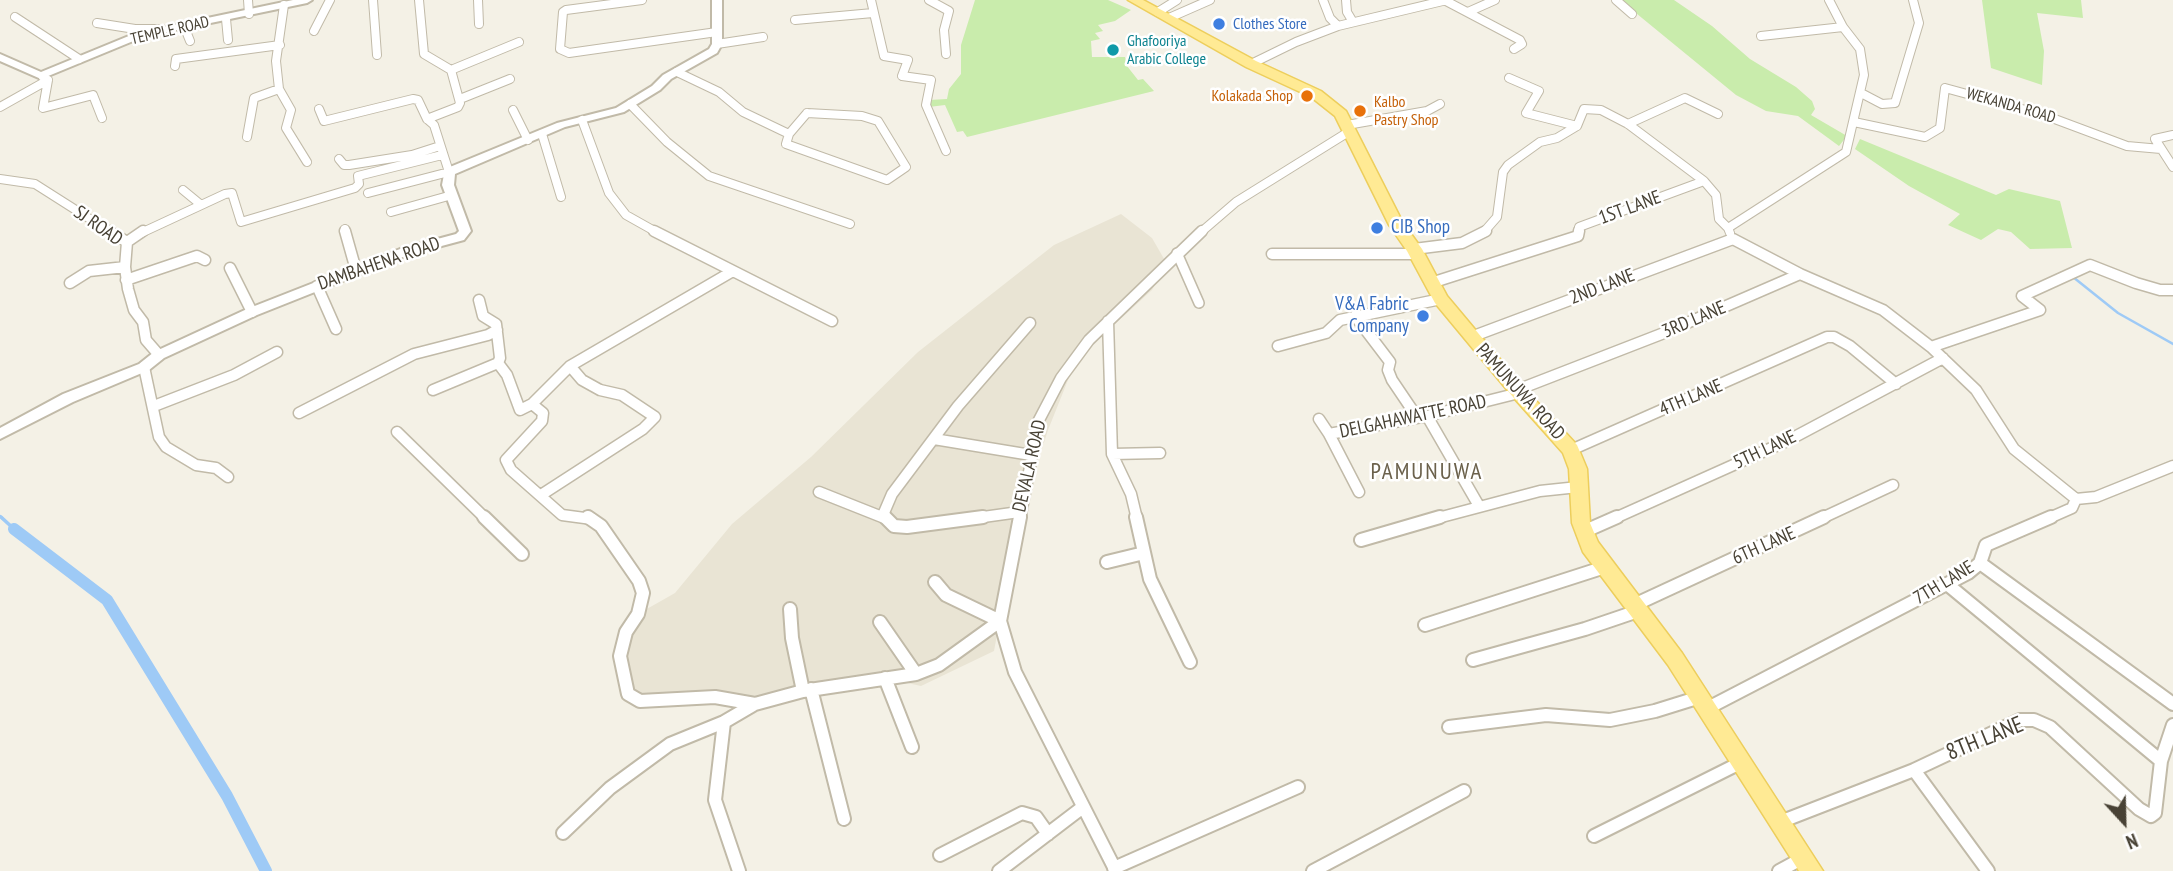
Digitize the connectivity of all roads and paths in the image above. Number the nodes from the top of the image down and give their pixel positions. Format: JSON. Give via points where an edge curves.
{"nodes":[{"id":1,"x":248,"y":0,"type":"edge"},
{"id":2,"x":330,"y":0,"type":"edge"},
{"id":3,"x":373,"y":0,"type":"edge"},
{"id":4,"x":419,"y":0,"type":"edge"},
{"id":5,"x":478,"y":0,"type":"edge"},
{"id":6,"x":642,"y":0,"type":"edge"},
{"id":7,"x":717,"y":0,"type":"edge"},
{"id":8,"x":871,"y":0,"type":"edge"},
{"id":9,"x":929,"y":0,"type":"edge"},
{"id":10,"x":1134,"y":0,"type":"edge"},
{"id":11,"x":1177,"y":0,"type":"edge"},
{"id":12,"x":1210,"y":0,"type":"edge"},
{"id":13,"x":1323,"y":0,"type":"edge"},
{"id":14,"x":1346,"y":0,"type":"edge"},
{"id":15,"x":1447,"y":0,"type":"edge"},
{"id":16,"x":1496,"y":0,"type":"edge"},
{"id":17,"x":1616,"y":0,"type":"edge"},
{"id":18,"x":1829,"y":0,"type":"edge"},
{"id":19,"x":1913,"y":0,"type":"edge"},
{"id":20,"x":300,"y":1,"type":"edge"},
{"id":21,"x":1435,"y":1,"type":"edge"},
{"id":22,"x":284,"y":5,"type":"junction"},
{"id":23,"x":1468,"y":12,"type":"junction"},
{"id":24,"x":873,"y":13,"type":"junction"},
{"id":25,"x":249,"y":14,"type":"junction"},
{"id":26,"x":1632,"y":14,"type":"dead end"},
{"id":27,"x":1164,"y":15,"type":"junction"},
{"id":28,"x":15,"y":17,"type":"dead end"},
{"id":29,"x":226,"y":19,"type":"junction"},
{"id":30,"x":795,"y":20,"type":"dead end"},
{"id":31,"x":1353,"y":22,"type":"junction"},
{"id":32,"x":97,"y":23,"type":"dead end"},
{"id":33,"x":479,"y":24,"type":"dead end"},
{"id":34,"x":184,"y":26,"type":"junction"},
{"id":35,"x":1338,"y":26,"type":"junction"},
{"id":36,"x":1843,"y":27,"type":"junction"},
{"id":37,"x":162,"y":29,"type":"junction"},
{"id":38,"x":314,"y":31,"type":"dead end"},
{"id":39,"x":1760,"y":36,"type":"dead end"},
{"id":40,"x":763,"y":37,"type":"dead end"},
{"id":41,"x":717,"y":38,"type":"junction"},
{"id":42,"x":228,"y":40,"type":"dead end"},
{"id":43,"x":190,"y":41,"type":"dead end"},
{"id":44,"x":519,"y":42,"type":"dead end"},
{"id":45,"x":280,"y":45,"type":"junction"},
{"id":46,"x":1514,"y":48,"type":"dead end"},
{"id":47,"x":946,"y":54,"type":"dead end"},
{"id":48,"x":377,"y":55,"type":"dead end"},
{"id":49,"x":0,"y":57,"type":"edge"},
{"id":50,"x":79,"y":59,"type":"junction"},
{"id":51,"x":1251,"y":64,"type":"junction"},
{"id":52,"x":175,"y":66,"type":"dead end"},
{"id":53,"x":451,"y":70,"type":"junction"},
{"id":54,"x":677,"y":72,"type":"junction"},
{"id":55,"x":45,"y":78,"type":"junction"},
{"id":56,"x":1509,"y":78,"type":"dead end"},
{"id":57,"x":510,"y":79,"type":"dead end"},
{"id":58,"x":279,"y":89,"type":"junction"},
{"id":59,"x":1861,"y":93,"type":"junction"},
{"id":60,"x":460,"y":99,"type":"junction"},
{"id":61,"x":2,"y":103,"type":"edge"},
{"id":62,"x":630,"y":104,"type":"junction"},
{"id":63,"x":1440,"y":104,"type":"dead end"},
{"id":64,"x":319,"y":108,"type":"dead end"},
{"id":65,"x":513,"y":110,"type":"dead end"},
{"id":66,"x":1718,"y":114,"type":"dead end"},
{"id":67,"x":102,"y":118,"type":"dead end"},
{"id":68,"x":427,"y":119,"type":"junction"},
{"id":69,"x":582,"y":120,"type":"junction"},
{"id":70,"x":1854,"y":122,"type":"junction"},
{"id":71,"x":1628,"y":124,"type":"junction"},
{"id":72,"x":1577,"y":126,"type":"junction"},
{"id":73,"x":1348,"y":128,"type":"junction"},
{"id":74,"x":542,"y":134,"type":"junction"},
{"id":75,"x":789,"y":134,"type":"junction"},
{"id":76,"x":2173,"y":135,"type":"edge"},
{"id":77,"x":247,"y":137,"type":"dead end"},
{"id":78,"x":528,"y":140,"type":"junction"},
{"id":79,"x":2161,"y":149,"type":"junction"},
{"id":80,"x":441,"y":151,"type":"junction"},
{"id":81,"x":946,"y":151,"type":"dead end"},
{"id":82,"x":339,"y":159,"type":"dead end"},
{"id":83,"x":307,"y":162,"type":"dead end"},
{"id":84,"x":2173,"y":167,"type":"edge"},
{"id":85,"x":449,"y":172,"type":"junction"},
{"id":86,"x":0,"y":179,"type":"edge"},
{"id":87,"x":1704,"y":181,"type":"junction"},
{"id":88,"x":183,"y":190,"type":"dead end"},
{"id":89,"x":368,"y":193,"type":"dead end"},
{"id":90,"x":452,"y":195,"type":"junction"},
{"id":91,"x":561,"y":197,"type":"dead end"},
{"id":92,"x":201,"y":204,"type":"junction"},
{"id":93,"x":391,"y":212,"type":"dead end"},
{"id":94,"x":850,"y":224,"type":"dead end"},
{"id":95,"x":1728,"y":228,"type":"junction"},
{"id":96,"x":345,"y":229,"type":"dead end"},
{"id":97,"x":1733,"y":239,"type":"junction"},
{"id":98,"x":127,"y":242,"type":"junction"},
{"id":99,"x":1415,"y":252,"type":"junction"},
{"id":100,"x":1177,"y":253,"type":"junction"},
{"id":101,"x":1272,"y":254,"type":"dead end"},
{"id":102,"x":205,"y":260,"type":"dead end"},
{"id":103,"x":125,"y":267,"type":"junction"},
{"id":104,"x":230,"y":268,"type":"dead end"},
{"id":105,"x":356,"y":270,"type":"junction"},
{"id":106,"x":733,"y":271,"type":"junction"},
{"id":107,"x":1800,"y":274,"type":"junction"},
{"id":108,"x":126,"y":280,"type":"junction"},
{"id":109,"x":70,"y":283,"type":"dead end"},
{"id":110,"x":1431,"y":283,"type":"junction"},
{"id":111,"x":317,"y":286,"type":"junction"},
{"id":112,"x":2173,"y":290,"type":"edge"},
{"id":113,"x":1441,"y":299,"type":"junction"},
{"id":114,"x":479,"y":300,"type":"dead end"},
{"id":115,"x":1199,"y":303,"type":"dead end"},
{"id":116,"x":252,"y":312,"type":"junction"},
{"id":117,"x":1355,"y":316,"type":"junction"},
{"id":118,"x":832,"y":321,"type":"dead end"},
{"id":119,"x":1108,"y":321,"type":"junction"},
{"id":120,"x":1030,"y":323,"type":"dead end"},
{"id":121,"x":336,"y":329,"type":"dead end"},
{"id":122,"x":497,"y":330,"type":"junction"},
{"id":123,"x":1471,"y":337,"type":"junction"},
{"id":124,"x":1278,"y":346,"type":"dead end"},
{"id":125,"x":1931,"y":347,"type":"junction"},
{"id":126,"x":277,"y":352,"type":"dead end"},
{"id":127,"x":159,"y":355,"type":"junction"},
{"id":128,"x":1943,"y":358,"type":"junction"},
{"id":129,"x":498,"y":363,"type":"junction"},
{"id":130,"x":570,"y":366,"type":"junction"},
{"id":131,"x":144,"y":367,"type":"junction"},
{"id":132,"x":1896,"y":384,"type":"junction"},
{"id":133,"x":433,"y":390,"type":"dead end"},
{"id":134,"x":1518,"y":391,"type":"junction"},
{"id":135,"x":532,"y":404,"type":"junction"},
{"id":136,"x":154,"y":406,"type":"junction"},
{"id":137,"x":299,"y":413,"type":"dead end"},
{"id":138,"x":1422,"y":416,"type":"junction"},
{"id":139,"x":1319,"y":419,"type":"dead end"},
{"id":140,"x":397,"y":432,"type":"dead end"},
{"id":141,"x":0,"y":434,"type":"edge"},
{"id":142,"x":1329,"y":435,"type":"junction"},
{"id":143,"x":934,"y":439,"type":"junction"},
{"id":144,"x":1570,"y":450,"type":"junction"},
{"id":145,"x":1160,"y":453,"type":"dead end"},
{"id":146,"x":1112,"y":454,"type":"junction"},
{"id":147,"x":1031,"y":455,"type":"junction"},
{"id":148,"x":2173,"y":466,"type":"edge"},
{"id":149,"x":228,"y":477,"type":"dead end"},
{"id":150,"x":1893,"y":485,"type":"dead end"},
{"id":151,"x":1578,"y":487,"type":"junction"},
{"id":152,"x":819,"y":492,"type":"dead end"},
{"id":153,"x":1359,"y":492,"type":"dead end"},
{"id":154,"x":541,"y":495,"type":"junction"},
{"id":155,"x":2076,"y":499,"type":"junction"},
{"id":156,"x":1479,"y":506,"type":"junction"},
{"id":157,"x":1019,"y":512,"type":"junction"},
{"id":158,"x":883,"y":515,"type":"junction"},
{"id":159,"x":1583,"y":532,"type":"junction"},
{"id":160,"x":1361,"y":540,"type":"dead end"},
{"id":161,"x":1144,"y":553,"type":"junction"},
{"id":162,"x":522,"y":554,"type":"dead end"},
{"id":163,"x":1107,"y":562,"type":"dead end"},
{"id":164,"x":1980,"y":563,"type":"junction"},
{"id":165,"x":1605,"y":567,"type":"junction"},
{"id":166,"x":935,"y":582,"type":"dead end"},
{"id":167,"x":1947,"y":584,"type":"junction"},
{"id":168,"x":1636,"y":608,"type":"junction"},
{"id":169,"x":790,"y":609,"type":"dead end"},
{"id":170,"x":1000,"y":621,"type":"junction"},
{"id":171,"x":880,"y":622,"type":"dead end"},
{"id":172,"x":1425,"y":625,"type":"dead end"},
{"id":173,"x":1473,"y":660,"type":"dead end"},
{"id":174,"x":1189,"y":662,"type":"dead end"},
{"id":175,"x":916,"y":674,"type":"junction"},
{"id":176,"x":885,"y":678,"type":"junction"},
{"id":177,"x":807,"y":690,"type":"junction"},
{"id":178,"x":1704,"y":703,"type":"junction"},
{"id":179,"x":755,"y":704,"type":"junction"},
{"id":180,"x":2173,"y":704,"type":"edge"},
{"id":181,"x":724,"y":722,"type":"junction"},
{"id":182,"x":2173,"y":725,"type":"edge"},
{"id":183,"x":1449,"y":727,"type":"dead end"},
{"id":184,"x":912,"y":747,"type":"dead end"},
{"id":185,"x":2161,"y":761,"type":"junction"},
{"id":186,"x":1740,"y":763,"type":"junction"},
{"id":187,"x":1914,"y":770,"type":"junction"},
{"id":188,"x":1298,"y":787,"type":"dead end"},
{"id":189,"x":1464,"y":791,"type":"dead end"},
{"id":190,"x":1083,"y":807,"type":"junction"},
{"id":191,"x":844,"y":819,"type":"dead end"},
{"id":192,"x":1780,"y":822,"type":"junction"},
{"id":193,"x":563,"y":833,"type":"dead end"},
{"id":194,"x":1048,"y":834,"type":"junction"},
{"id":195,"x":1594,"y":836,"type":"dead end"},
{"id":196,"x":940,"y":855,"type":"dead end"},
{"id":197,"x":1807,"y":864,"type":"edge"},
{"id":198,"x":1115,"y":870,"type":"edge"},
{"id":199,"x":739,"y":871,"type":"edge"},
{"id":200,"x":999,"y":871,"type":"edge"},
{"id":201,"x":1313,"y":871,"type":"edge"},
{"id":202,"x":1779,"y":871,"type":"edge"},
{"id":203,"x":1988,"y":871,"type":"edge"}],
"edges":[{"from":1,"to":25,"type":"street"},
{"from":2,"to":38,"type":"street"},
{"from":3,"to":48,"type":"street"},
{"from":4,"to":53,"type":"street","via":[[425,54]]},
{"from":5,"to":33,"type":"street"},
{"from":6,"to":41,"type":"street","via":[[566,10],[560,49],[569,53]]},
{"from":7,"to":41,"type":"street"},
{"from":8,"to":24,"type":"street"},
{"from":9,"to":47,"type":"street","via":[[949,10],[944,30]]},
{"from":10,"to":27,"type":"main road","name":"PAMUNUWA ROAD"},
{"from":11,"to":27,"type":"street"},
{"from":12,"to":27,"type":"street"},
{"from":13,"to":35,"type":"street"},
{"from":14,"to":31,"type":"street"},
{"from":15,"to":21,"type":"street"},
{"from":15,"to":23,"type":"street"},
{"from":16,"to":23,"type":"street"},
{"from":17,"to":26,"type":"street"},
{"from":18,"to":36,"type":"street"},
{"from":19,"to":59,"type":"street","via":[[1919,23],[1895,103],[1882,104]]},
{"from":20,"to":22,"type":"street","name":"TEMPLE ROAD"},
{"from":21,"to":31,"type":"street"},
{"from":22,"to":25,"type":"street","name":"TEMPLE ROAD"},
{"from":22,"to":45,"type":"street"},
{"from":23,"to":46,"type":"street","via":[[1520,40],[1522,44]]},
{"from":24,"to":30,"type":"street"},
{"from":24,"to":81,"type":"street","via":[[884,56],[908,60],[902,76],[931,80],[926,106]]},
{"from":25,"to":29,"type":"street","name":"TEMPLE ROAD"},
{"from":27,"to":51,"type":"main road","name":"PAMUNUWA ROAD"},
{"from":28,"to":50,"type":"street"},
{"from":29,"to":34,"type":"street","name":"TEMPLE ROAD"},
{"from":29,"to":42,"type":"street"},
{"from":31,"to":35,"type":"street"},
{"from":32,"to":37,"type":"street"},
{"from":34,"to":37,"type":"street","name":"TEMPLE ROAD"},
{"from":34,"to":43,"type":"street"},
{"from":35,"to":51,"type":"street"},
{"from":36,"to":39,"type":"street"},
{"from":36,"to":59,"type":"street","via":[[1862,54]]},
{"from":37,"to":50,"type":"street","name":"TEMPLE ROAD"},
{"from":40,"to":41,"type":"street"},
{"from":41,"to":54,"type":"street","via":[[713,51]]},
{"from":44,"to":53,"type":"street"},
{"from":45,"to":52,"type":"street","via":[[176,59]]},
{"from":45,"to":58,"type":"street","via":[[276,61]]},
{"from":49,"to":55,"type":"street"},
{"from":50,"to":55,"type":"street","name":"TEMPLE ROAD"},
{"from":51,"to":73,"type":"main road","name":"PAMUNUWA ROAD","via":[[1333,105]]},
{"from":53,"to":60,"type":"street"},
{"from":54,"to":62,"type":"street"},
{"from":54,"to":75,"type":"street","via":[[719,92],[743,113]]},
{"from":55,"to":61,"type":"street"},
{"from":55,"to":67,"type":"street","via":[[43,108],[93,95]]},
{"from":56,"to":72,"type":"street","via":[[1539,91],[1526,113]]},
{"from":57,"to":60,"type":"street"},
{"from":58,"to":77,"type":"street","via":[[254,99]]},
{"from":58,"to":83,"type":"street","via":[[291,110],[286,128]]},
{"from":59,"to":70,"type":"street"},
{"from":60,"to":68,"type":"street","via":[[458,107]]},
{"from":62,"to":69,"type":"street"},
{"from":62,"to":94,"type":"street","via":[[709,176]]},
{"from":63,"to":73,"type":"street"},
{"from":64,"to":68,"type":"street","via":[[324,121],[413,99],[418,100]]},
{"from":65,"to":78,"type":"street"},
{"from":66,"to":71,"type":"street","via":[[1685,98]]},
{"from":68,"to":80,"type":"street","via":[[439,133]]},
{"from":69,"to":74,"type":"street"},
{"from":69,"to":106,"type":"street","via":[[610,193],[626,215]]},
{"from":70,"to":79,"type":"street","name":"WEKANDA ROAD","via":[[1925,137],[1940,128],[1945,88],[2044,115],[2127,146]]},
{"from":70,"to":95,"type":"street","via":[[1846,152]]},
{"from":71,"to":72,"type":"street","via":[[1592,108],[1584,109]]},
{"from":71,"to":87,"type":"street"},
{"from":72,"to":99,"type":"street","via":[[1540,142],[1508,165],[1497,217],[1488,230],[1462,243]]},
{"from":73,"to":99,"type":"main road","name":"PAMUNUWA ROAD","via":[[1396,225]]},
{"from":73,"to":100,"type":"street","name":"DEVALA ROAD","via":[[1236,202]]},
{"from":74,"to":78,"type":"street"},
{"from":74,"to":91,"type":"street"},
{"from":75,"to":75,"type":"street","via":[[786,144],[887,180],[906,167],[878,121],[810,112]]},
{"from":76,"to":79,"type":"street","via":[[2155,138]]},
{"from":78,"to":85,"type":"street"},
{"from":79,"to":84,"type":"street"},
{"from":80,"to":82,"type":"street","via":[[349,165]]},
{"from":80,"to":85,"type":"street"},
{"from":80,"to":92,"type":"street","via":[[358,176],[355,188],[241,222],[233,193]]},
{"from":85,"to":89,"type":"street"},
{"from":85,"to":90,"type":"street","name":"DAMBAHENA ROAD"},
{"from":86,"to":98,"type":"street","name":"SJ ROAD","via":[[35,184]]},
{"from":87,"to":95,"type":"street","via":[[1716,195],[1719,219]]},
{"from":87,"to":110,"type":"street","name":"1ST LANE","via":[[1579,227],[1578,236]]},
{"from":88,"to":92,"type":"street"},
{"from":90,"to":93,"type":"street"},
{"from":90,"to":105,"type":"street","name":"DAMBAHENA ROAD","via":[[465,231],[460,237]]},
{"from":92,"to":98,"type":"street"},
{"from":95,"to":97,"type":"street"},
{"from":96,"to":105,"type":"street"},
{"from":97,"to":107,"type":"street"},
{"from":97,"to":123,"type":"street","name":"2ND LANE"},
{"from":98,"to":103,"type":"street","name":"SJ ROAD"},
{"from":99,"to":101,"type":"street"},
{"from":99,"to":110,"type":"main road","name":"PAMUNUWA ROAD"},
{"from":100,"to":115,"type":"street"},
{"from":100,"to":119,"type":"street","name":"DEVALA ROAD"},
{"from":102,"to":108,"type":"street","via":[[197,256]]},
{"from":103,"to":108,"type":"street","name":"SJ ROAD"},
{"from":103,"to":109,"type":"street","via":[[89,271]]},
{"from":104,"to":116,"type":"street"},
{"from":105,"to":111,"type":"street","name":"DAMBAHENA ROAD"},
{"from":106,"to":118,"type":"street"},
{"from":106,"to":130,"type":"street"},
{"from":107,"to":125,"type":"street","via":[[1883,310]]},
{"from":107,"to":134,"type":"street","name":"3RD LANE"},
{"from":108,"to":127,"type":"street","name":"SJ ROAD","via":[[146,340]]},
{"from":110,"to":113,"type":"main road","name":"PAMUNUWA ROAD"},
{"from":111,"to":116,"type":"street","name":"DAMBAHENA ROAD"},
{"from":111,"to":121,"type":"street"},
{"from":112,"to":125,"type":"street","via":[[2136,283],[2090,265],[2022,296],[2040,310]]},
{"from":113,"to":117,"type":"street"},
{"from":113,"to":123,"type":"main road","name":"PAMUNUWA ROAD"},
{"from":114,"to":122,"type":"street","via":[[483,316],[496,324]]},
{"from":116,"to":127,"type":"street","name":"DAMBAHENA ROAD"},
{"from":117,"to":124,"type":"street","via":[[1340,320],[1326,333]]},
{"from":117,"to":138,"type":"street","via":[[1390,362],[1392,380]]},
{"from":119,"to":146,"type":"street"},
{"from":119,"to":147,"type":"street","name":"DEVALA ROAD","via":[[1081,349],[1049,398]]},
{"from":120,"to":143,"type":"street"},
{"from":122,"to":129,"type":"street"},
{"from":122,"to":137,"type":"street","via":[[414,354]]},
{"from":123,"to":134,"type":"main road","name":"PAMUNUWA ROAD"},
{"from":125,"to":128,"type":"street"},
{"from":126,"to":136,"type":"street","via":[[234,375]]},
{"from":127,"to":131,"type":"street","name":"DAMBAHENA ROAD"},
{"from":128,"to":132,"type":"street","name":"5TH LANE"},
{"from":128,"to":155,"type":"street","via":[[1976,390],[2014,449]]},
{"from":129,"to":133,"type":"street"},
{"from":129,"to":135,"type":"street","via":[[520,410]]},
{"from":130,"to":135,"type":"street"},
{"from":130,"to":154,"type":"street","via":[[582,380],[622,395],[655,417]]},
{"from":131,"to":136,"type":"street"},
{"from":131,"to":141,"type":"street","name":"DAMBAHENA ROAD","via":[[68,398]]},
{"from":132,"to":144,"type":"street","name":"4TH LANE","via":[[1834,337]]},
{"from":132,"to":159,"type":"street","name":"5TH LANE","via":[[1787,441]]},
{"from":134,"to":138,"type":"street","name":"DELGAHAWATTE ROAD"},
{"from":134,"to":144,"type":"main road","name":"PAMUNUWA ROAD"},
{"from":135,"to":154,"type":"street","via":[[543,413],[542,421],[506,460],[511,470]]},
{"from":136,"to":149,"type":"street","via":[[159,437],[166,447]]},
{"from":138,"to":142,"type":"street","name":"DELGAHAWATTE ROAD"},
{"from":138,"to":156,"type":"street"},
{"from":139,"to":142,"type":"street"},
{"from":140,"to":162,"type":"street"},
{"from":142,"to":153,"type":"street","name":"DELGAHAWATTE ROAD"},
{"from":143,"to":147,"type":"street"},
{"from":143,"to":158,"type":"street","via":[[892,494]]},
{"from":144,"to":151,"type":"main road","name":"PAMUNUWA ROAD","via":[[1578,469]]},
{"from":145,"to":146,"type":"street"},
{"from":146,"to":161,"type":"street","via":[[1131,494]]},
{"from":147,"to":157,"type":"street","name":"DEVALA ROAD"},
{"from":148,"to":155,"type":"street","name":"7TH LANE","via":[[2096,497]]},
{"from":150,"to":168,"type":"street","name":"6TH LANE"},
{"from":151,"to":156,"type":"street"},
{"from":151,"to":159,"type":"main road","name":"PAMUNUWA ROAD"},
{"from":152,"to":158,"type":"street"},
{"from":154,"to":179,"type":"street","via":[[565,517],[590,517],[601,526],[639,581],[643,593],[638,614],[626,632],[620,656],[628,694],[640,701],[715,697]]},
{"from":155,"to":164,"type":"street","name":"7TH LANE","via":[[2072,508],[1986,545]]},
{"from":156,"to":160,"type":"street"},
{"from":157,"to":158,"type":"street","via":[[907,527],[894,526]]},
{"from":157,"to":170,"type":"street","name":"DEVALA ROAD"},
{"from":159,"to":165,"type":"main road","name":"PAMUNUWA ROAD"},
{"from":161,"to":163,"type":"street"},
{"from":161,"to":174,"type":"street","via":[[1150,579]]},
{"from":164,"to":167,"type":"street","name":"7TH LANE"},
{"from":164,"to":180,"type":"street"},
{"from":165,"to":168,"type":"main road","name":"PAMUNUWA ROAD"},
{"from":165,"to":172,"type":"street"},
{"from":166,"to":170,"type":"street","via":[[946,595]]},
{"from":167,"to":178,"type":"street","name":"7TH LANE"},
{"from":167,"to":185,"type":"street"},
{"from":168,"to":173,"type":"street","name":"6TH LANE","via":[[1584,629]]},
{"from":168,"to":178,"type":"main road","name":"PAMUNUWA ROAD"},
{"from":169,"to":177,"type":"street","via":[[792,638]]},
{"from":170,"to":175,"type":"street","via":[[939,665]]},
{"from":170,"to":190,"type":"street","name":"DEVALA ROAD","via":[[1014,672]]},
{"from":171,"to":175,"type":"street"},
{"from":175,"to":176,"type":"street"},
{"from":176,"to":177,"type":"street"},
{"from":176,"to":184,"type":"street"},
{"from":177,"to":179,"type":"street"},
{"from":177,"to":191,"type":"street"},
{"from":178,"to":183,"type":"street","name":"7TH LANE","via":[[1610,720],[1546,715]]},
{"from":178,"to":186,"type":"main road","name":"PAMUNUWA ROAD"},
{"from":179,"to":181,"type":"street"},
{"from":181,"to":193,"type":"street","via":[[670,744],[610,788]]},
{"from":181,"to":199,"type":"street","via":[[715,800]]},
{"from":182,"to":185,"type":"street","name":"8TH LANE"},
{"from":185,"to":187,"type":"street","name":"8TH LANE","via":[[2151,816],[2050,727],[2034,720],[2020,720]]},
{"from":186,"to":192,"type":"main road","name":"PAMUNUWA ROAD"},
{"from":186,"to":195,"type":"street"},
{"from":187,"to":192,"type":"street","name":"8TH LANE"},
{"from":187,"to":203,"type":"street"},
{"from":188,"to":198,"type":"street"},
{"from":189,"to":201,"type":"street"},
{"from":190,"to":194,"type":"street"},
{"from":190,"to":198,"type":"street","name":"DEVALA ROAD"},
{"from":192,"to":197,"type":"main road","name":"PAMUNUWA ROAD"},
{"from":194,"to":196,"type":"street","via":[[1036,817],[1022,813]]},
{"from":194,"to":200,"type":"street"},
{"from":197,"to":202,"type":"street"}]}
